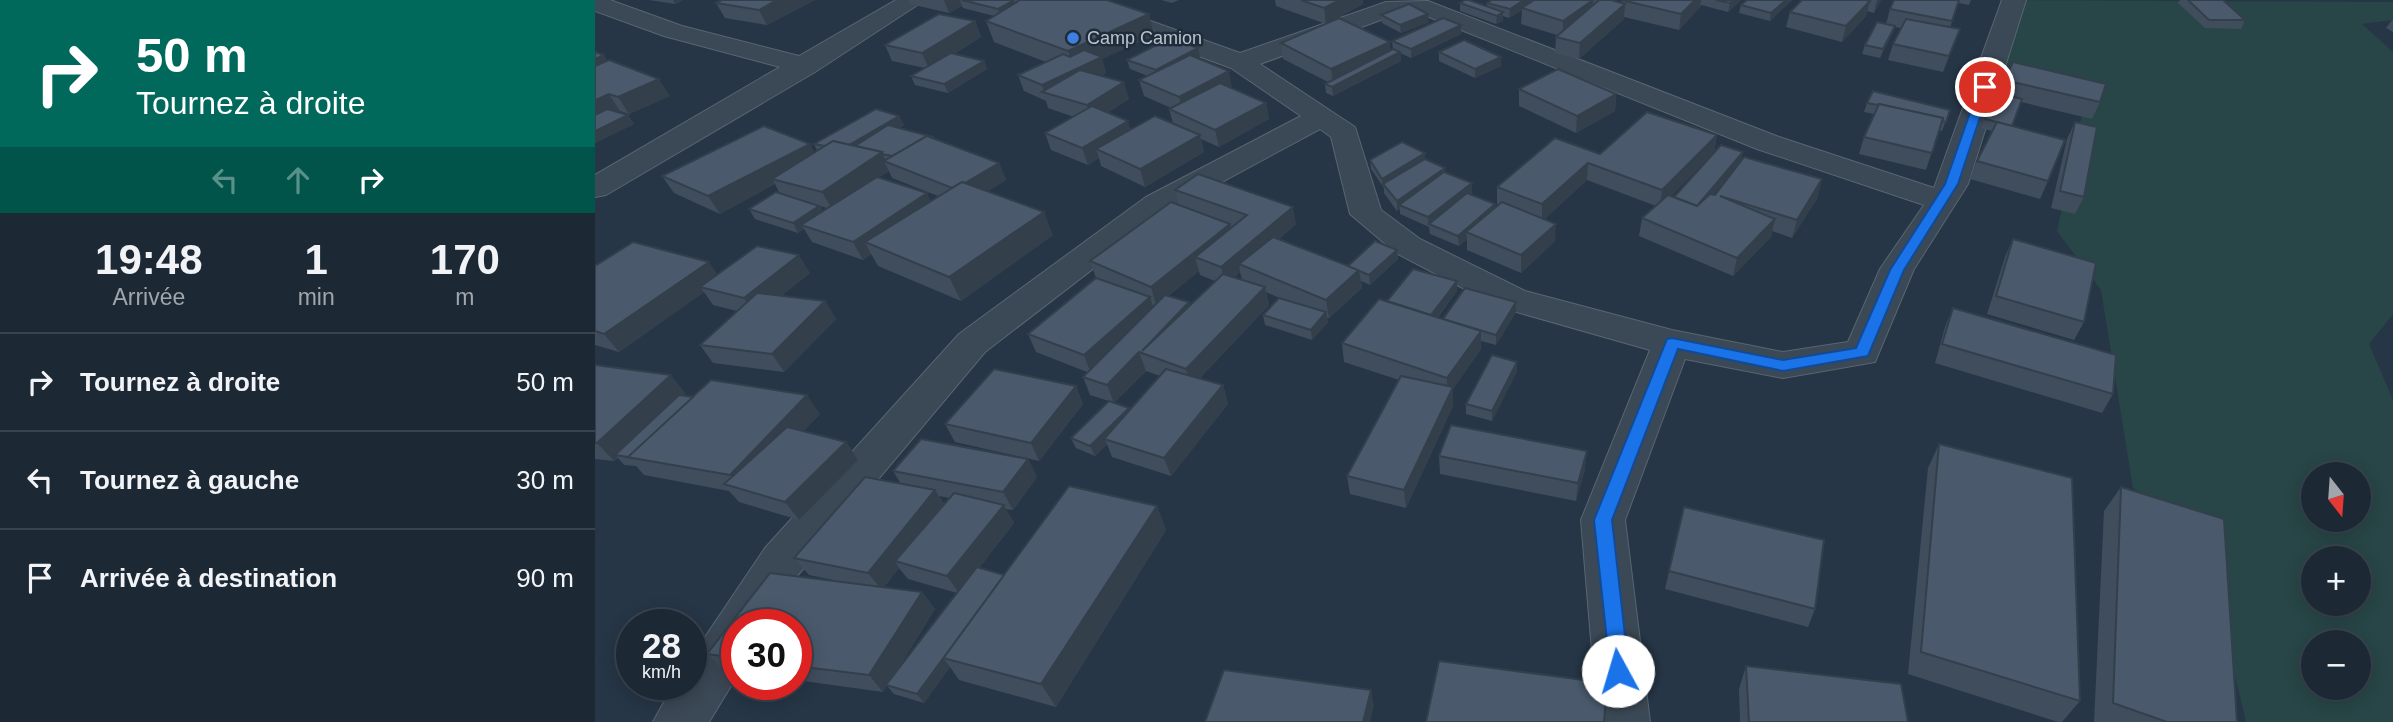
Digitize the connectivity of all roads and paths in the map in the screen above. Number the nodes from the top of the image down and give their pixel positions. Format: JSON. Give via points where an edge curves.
{"nodes":[{"id":1,"x":913,"y":0,"type":"edge"},
{"id":2,"x":1069,"y":0,"type":"edge"},
{"id":3,"x":2014,"y":0,"type":"edge"},
{"id":4,"x":595,"y":3,"type":"edge"},
{"id":5,"x":1240,"y":62,"type":"junction"},
{"id":6,"x":806,"y":66,"type":"junction"},
{"id":7,"x":1321,"y":117,"type":"junction"},
{"id":8,"x":595,"y":188,"type":"edge"},
{"id":9,"x":1943,"y":201,"type":"junction"},
{"id":10,"x":1672,"y":343,"type":"junction"},
{"id":11,"x":751,"y":609,"type":"edge"},
{"id":12,"x":721,"y":657,"type":"edge"},
{"id":13,"x":680,"y":722,"type":"edge"},
{"id":14,"x":1623,"y":722,"type":"edge"}],
"edges":[{"from":1,"to":6,"type":"street"},
{"from":2,"to":5,"type":"street"},
{"from":3,"to":9,"type":"street"},
{"from":4,"to":6,"type":"street","via":[[673,31]]},
{"from":5,"to":7,"type":"street"},
{"from":5,"to":9,"type":"street","via":[[1395,7],[1428,8],[1768,144]]},
{"from":6,"to":8,"type":"street"},
{"from":7,"to":10,"type":"street","via":[[1345,133],[1366,215],[1408,246],[1512,299]]},
{"from":7,"to":11,"type":"street","via":[[1157,204],[972,344],[781,562]]},
{"from":9,"to":10,"type":"street","via":[[1897,270],[1862,353],[1783,365]]},
{"from":10,"to":14,"type":"street","via":[[1603,520]]},
{"from":12,"to":13,"type":"street"}]}
